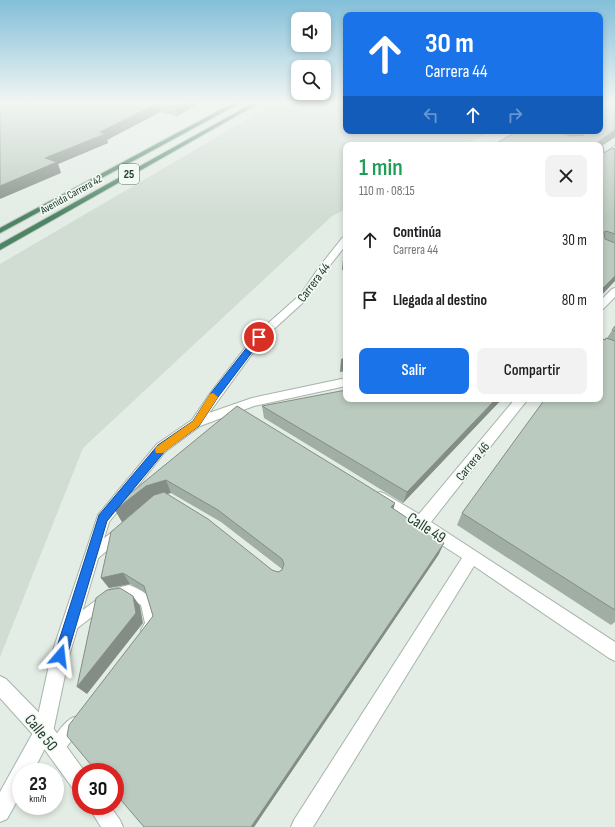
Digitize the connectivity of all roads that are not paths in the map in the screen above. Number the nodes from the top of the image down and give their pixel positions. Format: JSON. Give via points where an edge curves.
{"nodes":[{"id":1,"x":167,"y":141,"type":"edge"},
{"id":2,"x":189,"y":141,"type":"edge"},
{"id":3,"x":615,"y":148,"type":"edge"},
{"id":4,"x":603,"y":153,"type":"edge"},
{"id":5,"x":607,"y":154,"type":"junction"},
{"id":6,"x":615,"y":156,"type":"edge"},
{"id":7,"x":603,"y":157,"type":"edge"},
{"id":8,"x":0,"y":231,"type":"edge"},
{"id":9,"x":343,"y":243,"type":"edge"},
{"id":10,"x":0,"y":247,"type":"edge"},
{"id":11,"x":615,"y":291,"type":"edge"},
{"id":12,"x":603,"y":304,"type":"edge"},
{"id":13,"x":343,"y":383,"type":"edge"},
{"id":14,"x":520,"y":402,"type":"edge"},
{"id":15,"x":234,"y":408,"type":"junction"},
{"id":16,"x":248,"y":417,"type":"edge"},
{"id":17,"x":196,"y":423,"type":"junction"},
{"id":18,"x":368,"y":490,"type":"edge"},
{"id":19,"x":421,"y":523,"type":"junction"},
{"id":20,"x":126,"y":527,"type":"edge"},
{"id":21,"x":90,"y":557,"type":"junction"},
{"id":22,"x":472,"y":558,"type":"junction"},
{"id":23,"x":69,"y":628,"type":"junction"},
{"id":24,"x":137,"y":643,"type":"edge"},
{"id":25,"x":615,"y":652,"type":"edge"},
{"id":26,"x":0,"y":685,"type":"edge"},
{"id":27,"x":84,"y":711,"type":"edge"},
{"id":28,"x":44,"y":732,"type":"junction"},
{"id":29,"x":56,"y":748,"type":"junction"},
{"id":30,"x":27,"y":763,"type":"edge"},
{"id":31,"x":72,"y":770,"type":"edge"},
{"id":32,"x":12,"y":791,"type":"edge"},
{"id":33,"x":0,"y":812,"type":"edge"},
{"id":34,"x":104,"y":815,"type":"edge"},
{"id":35,"x":113,"y":827,"type":"edge"},
{"id":36,"x":301,"y":827,"type":"edge"}],
"edges":[{"from":1,"to":8,"type":"highway","name":"Avenida Carrera 42","number":"25"},
{"from":2,"to":10,"type":"highway","name":"Avenida Carrera 42","number":"25"},
{"from":3,"to":5,"type":"street"},
{"from":4,"to":5,"type":"street"},
{"from":5,"to":6,"type":"street"},
{"from":5,"to":7,"type":"street"},
{"from":9,"to":17,"type":"street","name":"Carrera 44","via":[[305,296],[259,337],[214,395]]},
{"from":11,"to":12,"type":"street"},
{"from":13,"to":15,"type":"street","via":[[280,395]]},
{"from":14,"to":19,"type":"street","name":"Carrera 46"},
{"from":15,"to":16,"type":"street"},
{"from":15,"to":17,"type":"street"},
{"from":17,"to":21,"type":"street","name":"Carrera 44","via":[[161,448],[102,519]]},
{"from":18,"to":19,"type":"street","name":"Calle 49"},
{"from":19,"to":22,"type":"street","name":"Calle 49"},
{"from":20,"to":21,"type":"lane"},
{"from":21,"to":23,"type":"street"},
{"from":22,"to":25,"type":"street","name":"Calle 49"},
{"from":22,"to":36,"type":"street"},
{"from":23,"to":24,"type":"lane","via":[[111,594],[129,591],[146,601],[152,625]]},
{"from":23,"to":28,"type":"street","via":[[60,656]]},
{"from":26,"to":28,"type":"street","name":"Calle 50"},
{"from":27,"to":29,"type":"lane"},
{"from":28,"to":29,"type":"street","name":"Calle 50"},
{"from":28,"to":30,"type":"street"},
{"from":29,"to":31,"type":"street","name":"Calle 50"},
{"from":32,"to":33,"type":"street"},
{"from":34,"to":35,"type":"street"}]}
